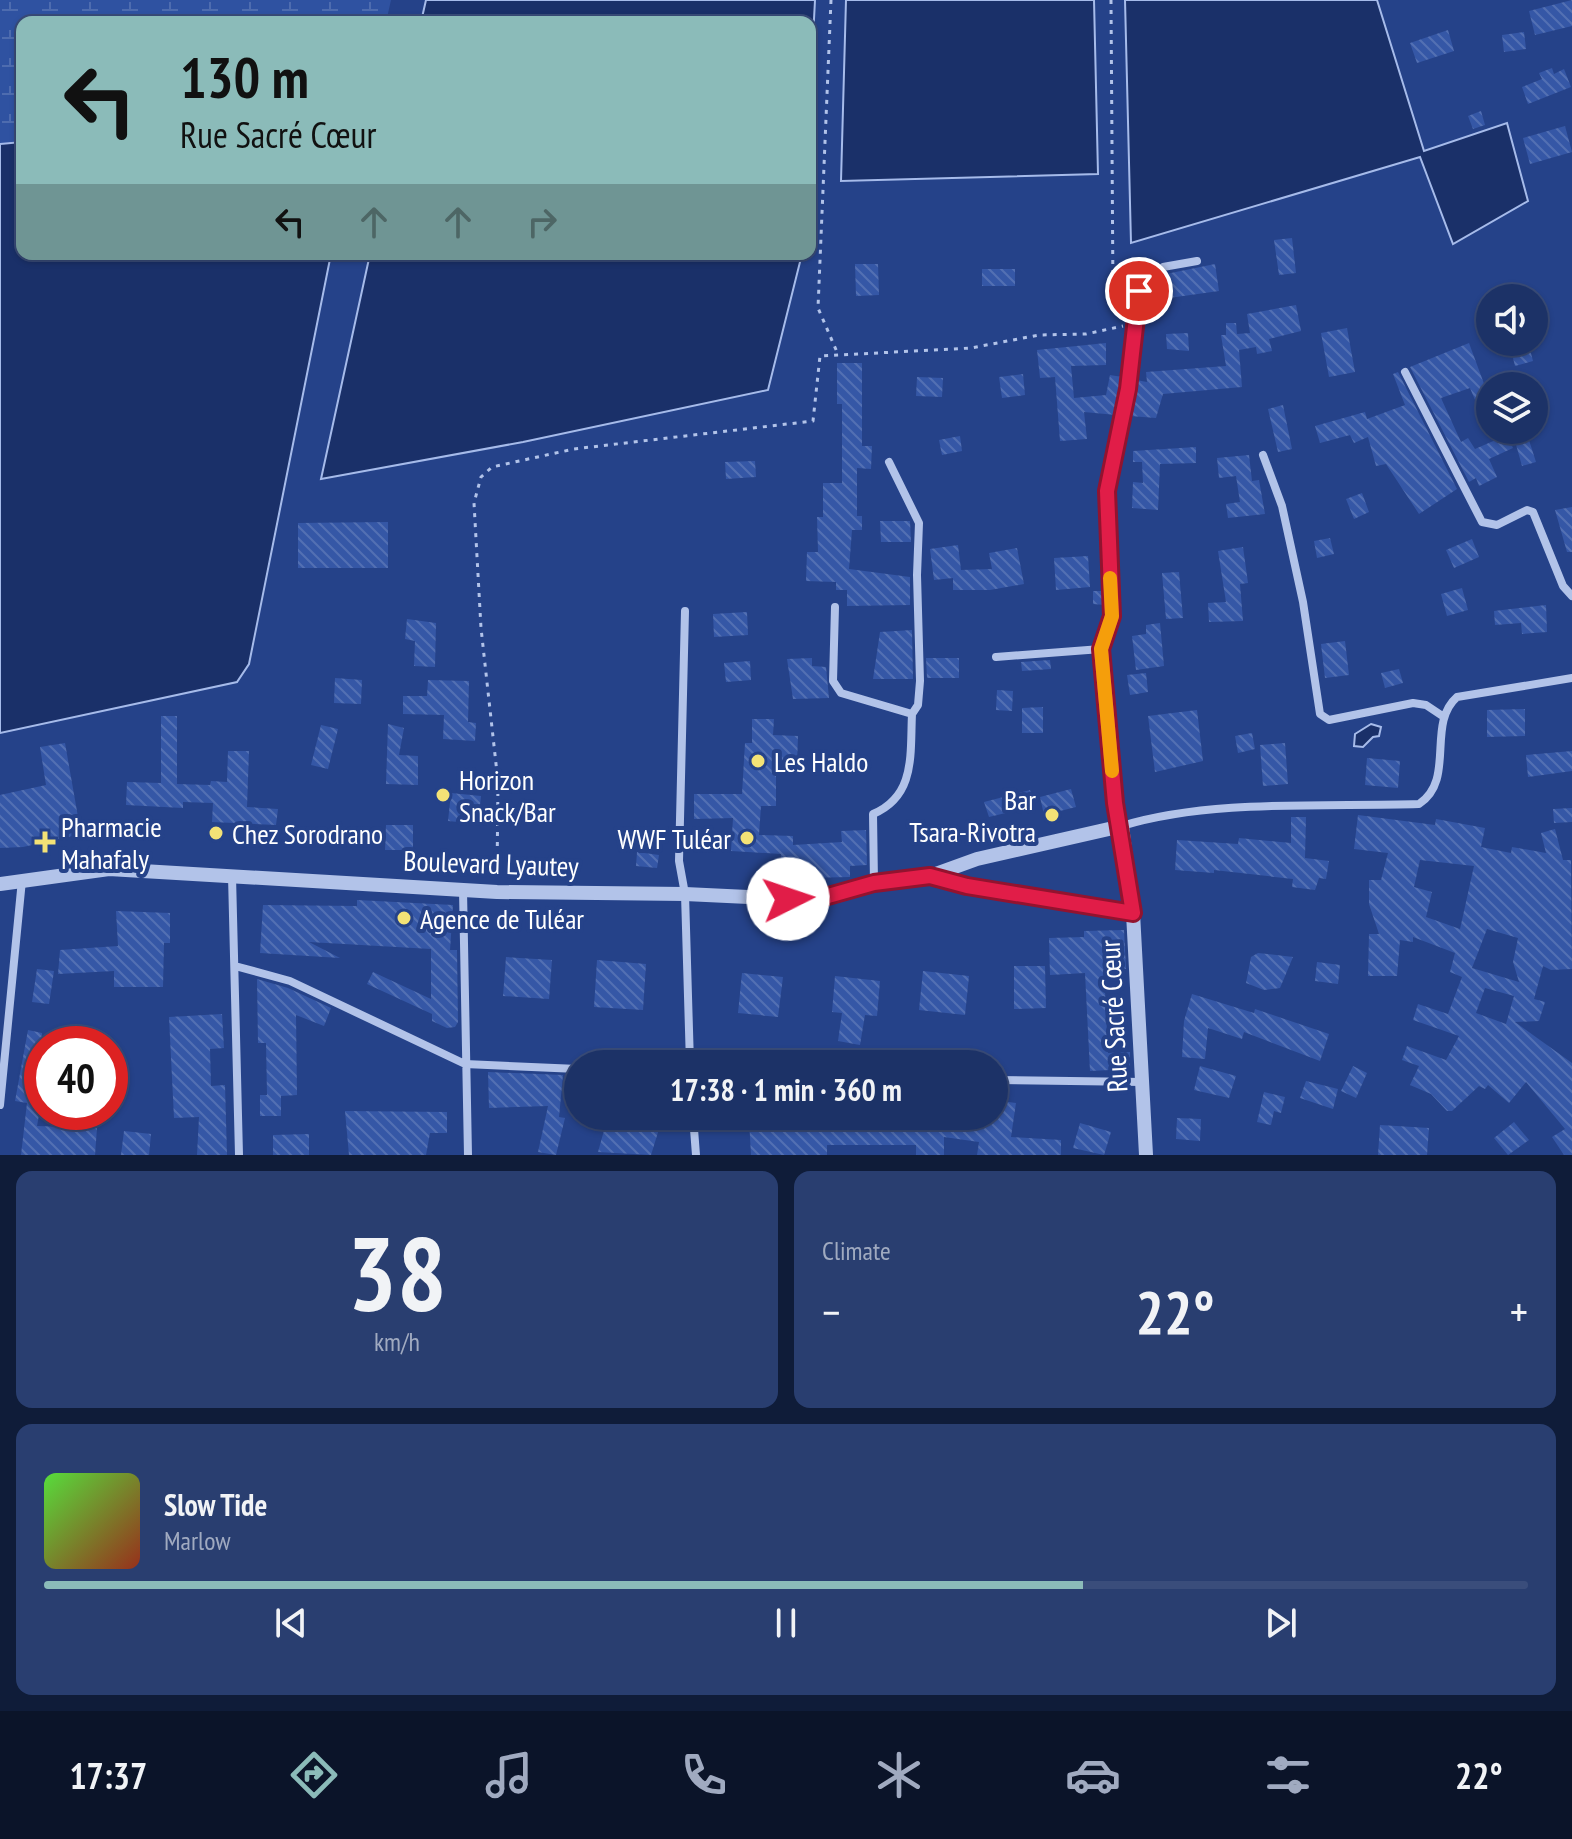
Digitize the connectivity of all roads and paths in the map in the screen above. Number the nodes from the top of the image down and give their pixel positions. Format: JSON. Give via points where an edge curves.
{"nodes":[{"id":1,"x":831,"y":0,"type":"edge"},
{"id":2,"x":1111,"y":0,"type":"edge"},
{"id":3,"x":1197,"y":261,"type":"dead end"},
{"id":4,"x":1125,"y":326,"type":"dead end"},
{"id":5,"x":1112,"y":329,"type":"dead end"},
{"id":6,"x":837,"y":352,"type":"junction"},
{"id":7,"x":1405,"y":372,"type":"dead end"},
{"id":8,"x":1263,"y":455,"type":"dead end"},
{"id":9,"x":889,"y":462,"type":"dead end"},
{"id":10,"x":1572,"y":596,"type":"edge"},
{"id":11,"x":835,"y":607,"type":"dead end"},
{"id":12,"x":685,"y":611,"type":"dead end"},
{"id":13,"x":1101,"y":649,"type":"junction"},
{"id":14,"x":996,"y":657,"type":"dead end"},
{"id":15,"x":1572,"y":678,"type":"edge"},
{"id":16,"x":912,"y":714,"type":"junction"},
{"id":17,"x":1444,"y":717,"type":"junction"},
{"id":18,"x":1122,"y":826,"type":"junction"},
{"id":19,"x":232,"y":875,"type":"junction"},
{"id":20,"x":930,"y":876,"type":"junction"},
{"id":21,"x":22,"y":880,"type":"junction"},
{"id":22,"x":874,"y":883,"type":"junction"},
{"id":23,"x":0,"y":884,"type":"edge"},
{"id":24,"x":463,"y":890,"type":"junction"},
{"id":25,"x":497,"y":892,"type":"junction"},
{"id":26,"x":685,"y":894,"type":"junction"},
{"id":27,"x":1133,"y":913,"type":"junction"},
{"id":28,"x":235,"y":966,"type":"junction"},
{"id":29,"x":690,"y":1050,"type":"edge"},
{"id":30,"x":465,"y":1064,"type":"junction"},
{"id":31,"x":564,"y":1068,"type":"edge"},
{"id":32,"x":1008,"y":1080,"type":"edge"},
{"id":33,"x":1144,"y":1082,"type":"junction"},
{"id":34,"x":0,"y":1105,"type":"edge"},
{"id":35,"x":694,"y":1130,"type":"edge"},
{"id":36,"x":239,"y":1155,"type":"edge"},
{"id":37,"x":468,"y":1155,"type":"edge"},
{"id":38,"x":696,"y":1155,"type":"edge"},
{"id":39,"x":1146,"y":1155,"type":"edge"}],
"edges":[{"from":1,"to":6,"type":"path","via":[[818,308]]},
{"from":2,"to":4,"type":"path","via":[[1113,293]]},
{"from":3,"to":13,"type":"street","via":[[1163,267],[1139,291],[1128,389],[1107,491],[1112,616]]},
{"from":5,"to":6,"type":"path","via":[[971,348]]},
{"from":6,"to":25,"type":"path","via":[[820,356],[813,421],[574,449],[492,467],[481,477],[474,503],[498,782]]},
{"from":7,"to":10,"type":"street","via":[[1482,522],[1497,525],[1533,512]]},
{"from":8,"to":17,"type":"street","via":[[1282,506],[1320,714],[1329,720],[1413,703]]},
{"from":9,"to":16,"type":"street","via":[[919,523],[920,681]]},
{"from":11,"to":16,"type":"street","via":[[833,681],[841,693]]},
{"from":12,"to":26,"type":"street","via":[[679,861]]},
{"from":13,"to":14,"type":"street"},
{"from":13,"to":18,"type":"street","via":[[1115,803]]},
{"from":15,"to":17,"type":"street","via":[[1457,697],[1447,705]]},
{"from":16,"to":22,"type":"street","via":[[905,783],[892,806],[873,814]]},
{"from":17,"to":18,"type":"street","via":[[1436,787],[1419,804],[1201,810],[1161,814]]},
{"from":18,"to":20,"type":"street","name":"Boulevard Lyautey","via":[[977,859]]},
{"from":18,"to":27,"type":"street","name":"Rue Sacré Cœur"},
{"from":19,"to":21,"type":"street","name":"Boulevard Lyautey","via":[[109,869]]},
{"from":19,"to":24,"type":"street","name":"Boulevard Lyautey"},
{"from":19,"to":28,"type":"street"},
{"from":20,"to":22,"type":"street","name":"Boulevard Lyautey"},
{"from":20,"to":27,"type":"street","name":"Boulevard Lyautey"},
{"from":21,"to":23,"type":"street","name":"Boulevard Lyautey"},
{"from":21,"to":34,"type":"street"},
{"from":22,"to":26,"type":"street","name":"Boulevard Lyautey","via":[[814,900]]},
{"from":24,"to":25,"type":"street","name":"Boulevard Lyautey"},
{"from":24,"to":30,"type":"street"},
{"from":25,"to":26,"type":"street","name":"Boulevard Lyautey"},
{"from":26,"to":29,"type":"street"},
{"from":27,"to":33,"type":"street","name":"Rue Sacré Cœur"},
{"from":28,"to":30,"type":"street","via":[[290,981]]},
{"from":28,"to":36,"type":"street"},
{"from":30,"to":31,"type":"street"},
{"from":30,"to":37,"type":"street"},
{"from":32,"to":33,"type":"street"},
{"from":33,"to":39,"type":"street","name":"Rue Sacré Cœur"},
{"from":35,"to":38,"type":"street"}]}
